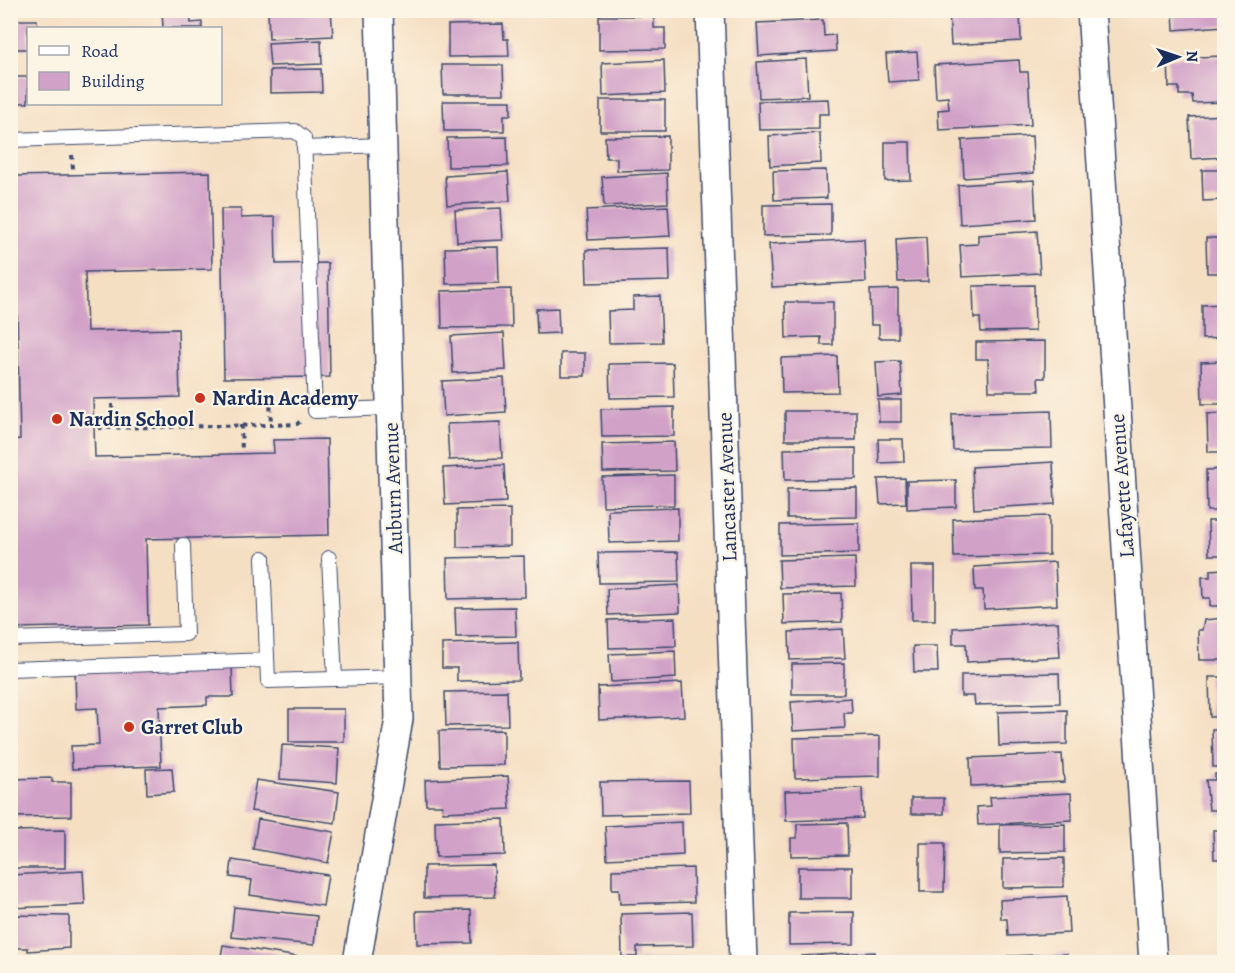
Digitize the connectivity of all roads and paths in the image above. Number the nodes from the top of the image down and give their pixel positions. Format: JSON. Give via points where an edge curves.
{"nodes":[{"id":1,"x":379,"y":10,"type":"edge"},
{"id":2,"x":710,"y":10,"type":"edge"},
{"id":3,"x":1091,"y":10,"type":"edge"},
{"id":4,"x":10,"y":140,"type":"edge"},
{"id":5,"x":382,"y":145,"type":"junction"},
{"id":6,"x":304,"y":148,"type":"junction"},
{"id":7,"x":72,"y":153,"type":"dead end"},
{"id":8,"x":73,"y":169,"type":"dead end"},
{"id":9,"x":10,"y":368,"type":"edge"},
{"id":10,"x":17,"y":368,"type":"dead end"},
{"id":11,"x":270,"y":397,"type":"dead end"},
{"id":12,"x":112,"y":404,"type":"dead end"},
{"id":13,"x":390,"y":408,"type":"junction"},
{"id":14,"x":271,"y":424,"type":"junction"},
{"id":15,"x":297,"y":424,"type":"dead end"},
{"id":16,"x":241,"y":425,"type":"junction"},
{"id":17,"x":112,"y":427,"type":"junction"},
{"id":18,"x":98,"y":428,"type":"dead end"},
{"id":19,"x":242,"y":451,"type":"dead end"},
{"id":20,"x":183,"y":545,"type":"dead end"},
{"id":21,"x":263,"y":558,"type":"dead end"},
{"id":22,"x":330,"y":558,"type":"dead end"},
{"id":23,"x":10,"y":639,"type":"edge"},
{"id":24,"x":267,"y":660,"type":"junction"},
{"id":25,"x":10,"y":669,"type":"edge"},
{"id":26,"x":398,"y":677,"type":"junction"},
{"id":27,"x":335,"y":679,"type":"junction"},
{"id":28,"x":357,"y":963,"type":"edge"},
{"id":29,"x":743,"y":963,"type":"edge"},
{"id":30,"x":1153,"y":963,"type":"edge"}],
"edges":[{"from":1,"to":5,"type":"street","name":"Auburn Avenue"},
{"from":2,"to":29,"type":"street","name":"Lancaster Avenue"},
{"from":3,"to":30,"type":"street","name":"Lafayette Avenue"},
{"from":4,"to":6,"type":"lane","via":[[295,131],[304,138]]},
{"from":5,"to":6,"type":"lane"},
{"from":5,"to":13,"type":"street","name":"Auburn Avenue"},
{"from":6,"to":13,"type":"lane","via":[[315,411]]},
{"from":7,"to":8,"type":"path"},
{"from":9,"to":10,"type":"path"},
{"from":11,"to":14,"type":"path"},
{"from":12,"to":17,"type":"path"},
{"from":13,"to":26,"type":"street","name":"Auburn Avenue"},
{"from":14,"to":15,"type":"path"},
{"from":14,"to":16,"type":"path"},
{"from":16,"to":17,"type":"path"},
{"from":16,"to":19,"type":"path"},
{"from":17,"to":18,"type":"path"},
{"from":20,"to":23,"type":"lane","via":[[186,634]]},
{"from":21,"to":24,"type":"lane"},
{"from":22,"to":27,"type":"lane"},
{"from":24,"to":25,"type":"lane"},
{"from":24,"to":27,"type":"lane","via":[[268,681]]},
{"from":26,"to":27,"type":"lane"},
{"from":26,"to":28,"type":"street","name":"Auburn Avenue","via":[[399,718]]}]}
